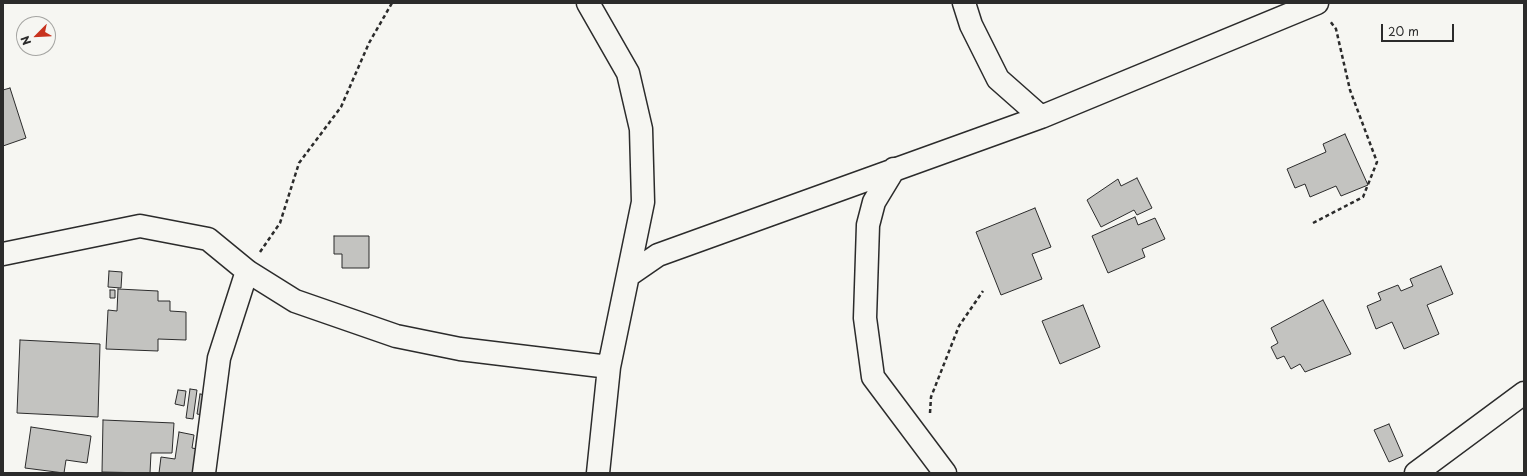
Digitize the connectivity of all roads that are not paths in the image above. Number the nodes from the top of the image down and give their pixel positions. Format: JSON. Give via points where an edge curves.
{"nodes":[{"id":1,"x":588,"y":3,"type":"edge"},
{"id":2,"x":964,"y":3,"type":"edge"},
{"id":3,"x":1322,"y":10,"type":"edge"},
{"id":4,"x":1041,"y":117,"type":"junction"},
{"id":5,"x":894,"y":169,"type":"junction"},
{"id":6,"x":3,"y":254,"type":"edge"},
{"id":7,"x":247,"y":271,"type":"junction"},
{"id":8,"x":628,"y":275,"type":"junction"},
{"id":9,"x":609,"y":367,"type":"junction"},
{"id":10,"x":1524,"y":393,"type":"edge"},
{"id":11,"x":204,"y":473,"type":"edge"},
{"id":12,"x":598,"y":473,"type":"edge"},
{"id":13,"x":945,"y":473,"type":"edge"},
{"id":14,"x":1416,"y":473,"type":"edge"}],
"edges":[{"from":1,"to":8,"type":"street","via":[[628,73],[641,129],[643,202]]},
{"from":2,"to":4,"type":"street","via":[[971,25],[998,80]]},
{"from":3,"to":4,"type":"street"},
{"from":4,"to":5,"type":"street"},
{"from":5,"to":8,"type":"street","via":[[658,255]]},
{"from":5,"to":13,"type":"street","via":[[874,202],[868,225],[865,318],[873,377]]},
{"from":6,"to":7,"type":"street","via":[[140,226],[208,239]]},
{"from":7,"to":9,"type":"street","via":[[295,301],[396,336],[460,349]]},
{"from":7,"to":11,"type":"street","via":[[219,358]]},
{"from":8,"to":9,"type":"street"},
{"from":9,"to":12,"type":"street"},
{"from":10,"to":14,"type":"street"}]}
